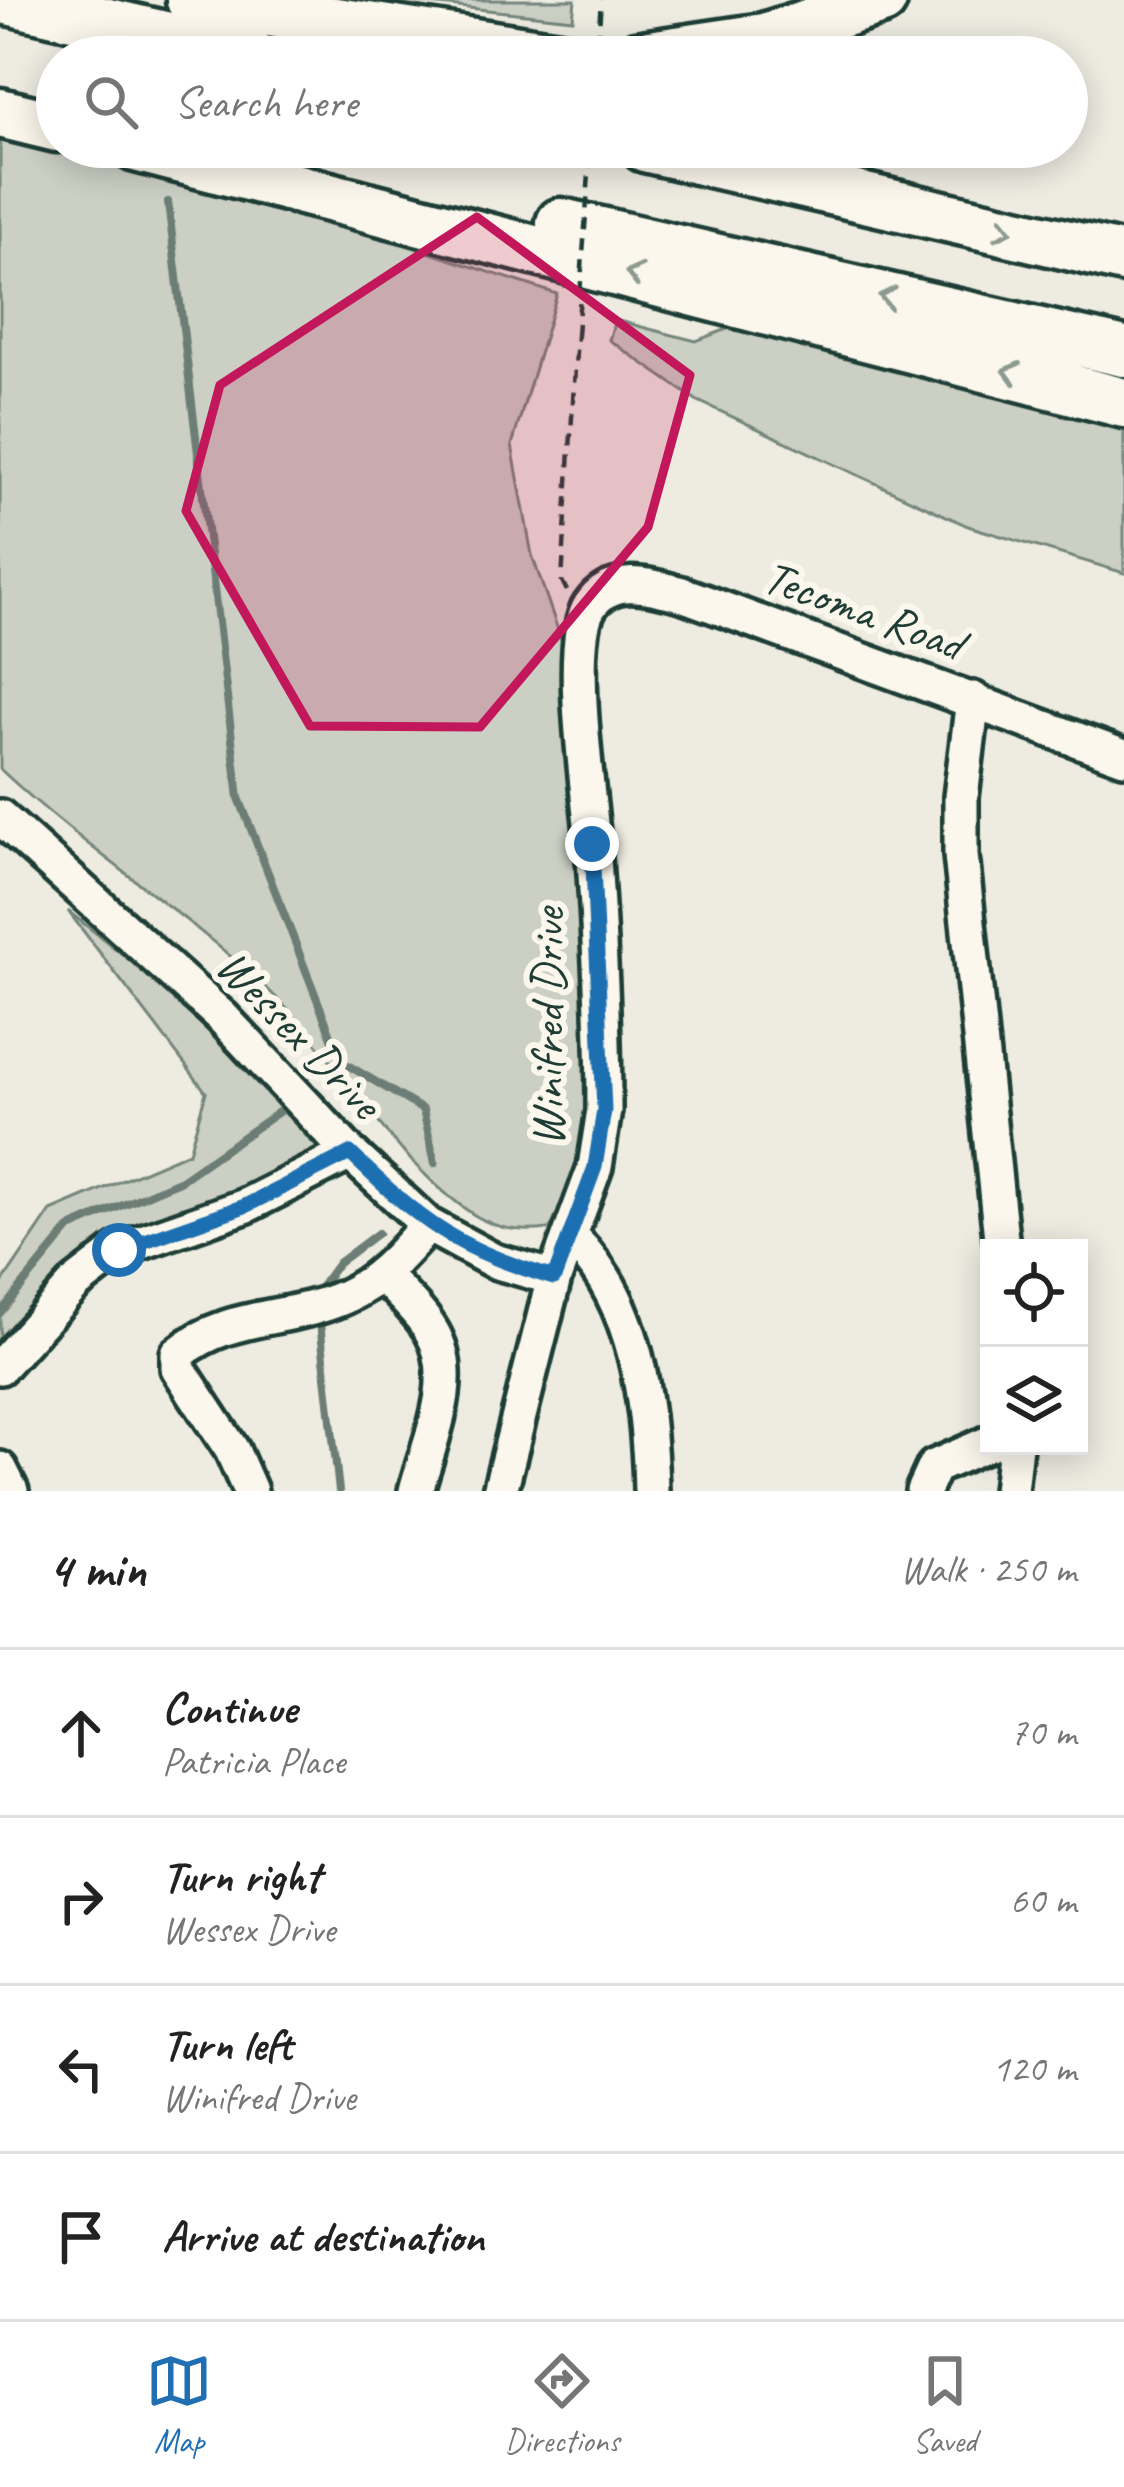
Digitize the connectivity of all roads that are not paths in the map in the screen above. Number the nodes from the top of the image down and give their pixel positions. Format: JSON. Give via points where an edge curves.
{"nodes":[{"id":1,"x":8,"y":0,"type":"edge"},
{"id":2,"x":191,"y":0,"type":"edge"},
{"id":3,"x":882,"y":0,"type":"edge"},
{"id":4,"x":164,"y":36,"type":"edge"},
{"id":5,"x":427,"y":36,"type":"edge"},
{"id":6,"x":770,"y":36,"type":"edge"},
{"id":7,"x":0,"y":94,"type":"edge"},
{"id":8,"x":36,"y":102,"type":"edge"},
{"id":9,"x":0,"y":113,"type":"edge"},
{"id":10,"x":36,"y":122,"type":"edge"},
{"id":11,"x":217,"y":168,"type":"edge"},
{"id":12,"x":322,"y":168,"type":"edge"},
{"id":13,"x":736,"y":168,"type":"edge"},
{"id":14,"x":1124,"y":258,"type":"edge"},
{"id":15,"x":1124,"y":352,"type":"edge"},
{"id":16,"x":1124,"y":403,"type":"edge"},
{"id":17,"x":582,"y":622,"type":"joint"},
{"id":18,"x":974,"y":700,"type":"junction"},
{"id":19,"x":1124,"y":757,"type":"edge"},
{"id":20,"x":0,"y":817,"type":"edge"},
{"id":21,"x":350,"y":1153,"type":"junction"},
{"id":22,"x":428,"y":1225,"type":"junction"},
{"id":23,"x":572,"y":1238,"type":"junction"},
{"id":24,"x":1001,"y":1239,"type":"edge"},
{"id":25,"x":382,"y":1274,"type":"junction"},
{"id":26,"x":554,"y":1278,"type":"junction"},
{"id":27,"x":0,"y":1367,"type":"edge"},
{"id":28,"x":980,"y":1447,"type":"edge"},
{"id":29,"x":1014,"y":1455,"type":"edge"},
{"id":30,"x":0,"y":1469,"type":"edge"},
{"id":31,"x":10,"y":1491,"type":"edge"},
{"id":32,"x":250,"y":1491,"type":"edge"},
{"id":33,"x":416,"y":1491,"type":"edge"},
{"id":34,"x":500,"y":1491,"type":"edge"},
{"id":35,"x":651,"y":1491,"type":"edge"},
{"id":36,"x":923,"y":1491,"type":"edge"},
{"id":37,"x":1010,"y":1491,"type":"edge"}],
"edges":[{"from":1,"to":4,"type":"highway"},
{"from":2,"to":5,"type":"highway"},
{"from":3,"to":6,"type":"highway"},
{"from":7,"to":8,"type":"highway"},
{"from":9,"to":10,"type":"highway"},
{"from":16,"to":11,"type":"highway","one_way":true},
{"from":15,"to":12,"type":"highway","one_way":true},
{"from":13,"to":14,"type":"highway","one_way":true},
{"from":17,"to":18,"type":"street","name":"Tecoma Road","via":[[605,591],[643,583]]},
{"from":17,"to":23,"type":"street","name":"Winifred Drive","via":[[604,1110]]},
{"from":18,"to":19,"type":"street","name":"Tecoma Road"},
{"from":18,"to":24,"type":"street","via":[[961,855]]},
{"from":20,"to":21,"type":"street","name":"Wessex Drive","via":[[223,1017]]},
{"from":21,"to":22,"type":"street","name":"Wessex Drive"},
{"from":21,"to":27,"type":"street","via":[[245,1206],[119,1250],[76,1283]]},
{"from":22,"to":25,"type":"street"},
{"from":22,"to":26,"type":"street","name":"Wessex Drive","via":[[494,1261]]},
{"from":23,"to":26,"type":"street","name":"Winifred Drive"},
{"from":23,"to":35,"type":"street","via":[[602,1274],[631,1344]]},
{"from":25,"to":32,"type":"street","via":[[315,1306],[223,1326],[178,1354],[178,1368]]},
{"from":25,"to":33,"type":"street","via":[[441,1352],[442,1392]]},
{"from":26,"to":34,"type":"street","name":"Winifred Drive"},
{"from":28,"to":36,"type":"street","via":[[934,1467]]},
{"from":29,"to":37,"type":"street"},
{"from":30,"to":31,"type":"street"}]}
